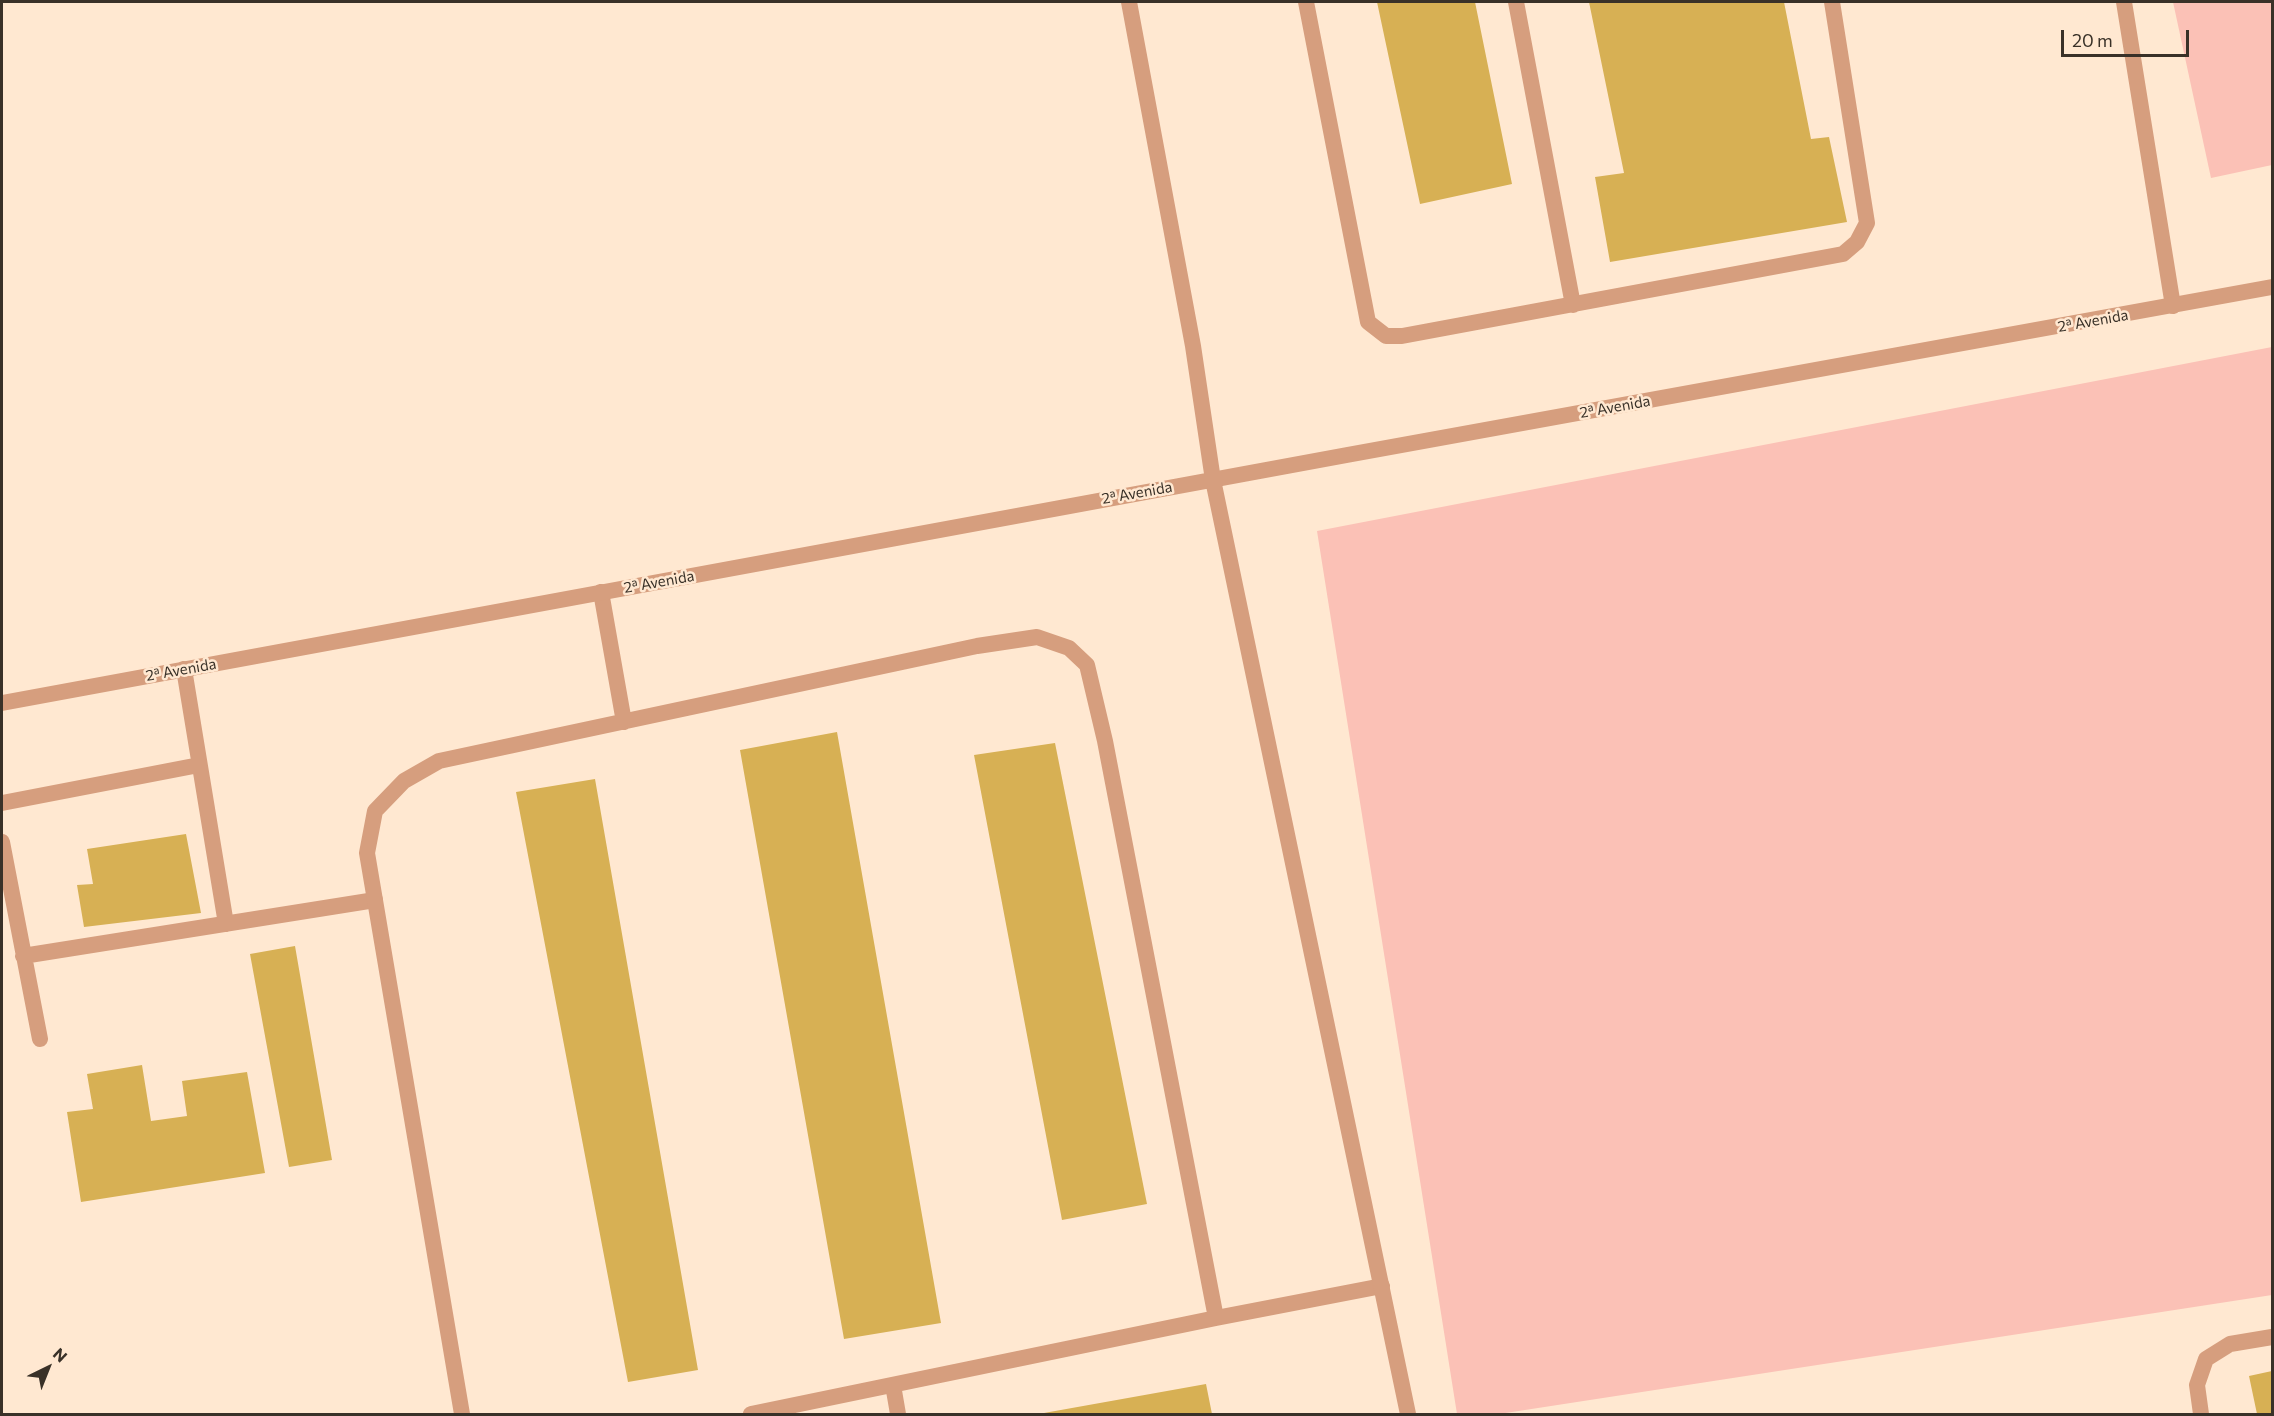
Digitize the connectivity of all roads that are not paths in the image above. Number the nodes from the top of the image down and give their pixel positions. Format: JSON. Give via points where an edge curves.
{"nodes":[{"id":1,"x":1129,"y":2,"type":"edge"},
{"id":2,"x":1306,"y":2,"type":"edge"},
{"id":3,"x":1516,"y":2,"type":"edge"},
{"id":4,"x":1832,"y":2,"type":"edge"},
{"id":5,"x":2124,"y":2,"type":"edge"},
{"id":6,"x":2272,"y":287,"type":"edge"},
{"id":7,"x":1573,"y":304,"type":"junction"},
{"id":8,"x":2173,"y":306,"type":"junction"},
{"id":9,"x":1213,"y":480,"type":"junction"},
{"id":10,"x":601,"y":592,"type":"junction"},
{"id":11,"x":184,"y":669,"type":"junction"},
{"id":12,"x":2,"y":703,"type":"edge"},
{"id":13,"x":624,"y":722,"type":"junction"},
{"id":14,"x":199,"y":765,"type":"junction"},
{"id":15,"x":2,"y":803,"type":"edge"},
{"id":16,"x":2,"y":842,"type":"edge"},
{"id":17,"x":375,"y":900,"type":"junction"},
{"id":18,"x":226,"y":924,"type":"junction"},
{"id":19,"x":23,"y":956,"type":"junction"},
{"id":20,"x":40,"y":1039,"type":"dead end"},
{"id":21,"x":1382,"y":1286,"type":"junction"},
{"id":22,"x":1216,"y":1318,"type":"junction"},
{"id":23,"x":2272,"y":1337,"type":"edge"},
{"id":24,"x":893,"y":1385,"type":"junction"},
{"id":25,"x":462,"y":1414,"type":"edge"},
{"id":26,"x":751,"y":1414,"type":"edge"},
{"id":27,"x":898,"y":1414,"type":"edge"},
{"id":28,"x":1408,"y":1414,"type":"edge"},
{"id":29,"x":2201,"y":1414,"type":"edge"}],
"edges":[{"from":1,"to":9,"type":"street","via":[[1193,346]]},
{"from":2,"to":7,"type":"street","via":[[1368,322],[1386,336],[1402,336]]},
{"from":3,"to":7,"type":"street"},
{"from":4,"to":7,"type":"street","via":[[1867,224],[1857,242],[1843,254]]},
{"from":5,"to":8,"type":"street"},
{"from":6,"to":8,"type":"street","name":"2ª Avenida"},
{"from":8,"to":9,"type":"street","name":"2ª Avenida"},
{"from":9,"to":10,"type":"street","name":"2ª Avenida"},
{"from":9,"to":21,"type":"street"},
{"from":10,"to":11,"type":"street","name":"2ª Avenida"},
{"from":10,"to":13,"type":"street"},
{"from":11,"to":12,"type":"street","name":"2ª Avenida"},
{"from":11,"to":14,"type":"street"},
{"from":13,"to":17,"type":"street","via":[[439,761],[404,781],[375,811],[367,853]]},
{"from":13,"to":22,"type":"street","via":[[977,646],[1037,637],[1069,648],[1087,664]]},
{"from":14,"to":15,"type":"street"},
{"from":14,"to":18,"type":"street"},
{"from":16,"to":19,"type":"street"},
{"from":17,"to":18,"type":"street"},
{"from":17,"to":25,"type":"street"},
{"from":18,"to":19,"type":"street"},
{"from":19,"to":20,"type":"street"},
{"from":21,"to":22,"type":"street"},
{"from":21,"to":28,"type":"street"},
{"from":22,"to":24,"type":"street"},
{"from":23,"to":29,"type":"street","via":[[2230,1344],[2206,1359],[2197,1386]]},
{"from":24,"to":26,"type":"street"},
{"from":24,"to":27,"type":"street"}]}
